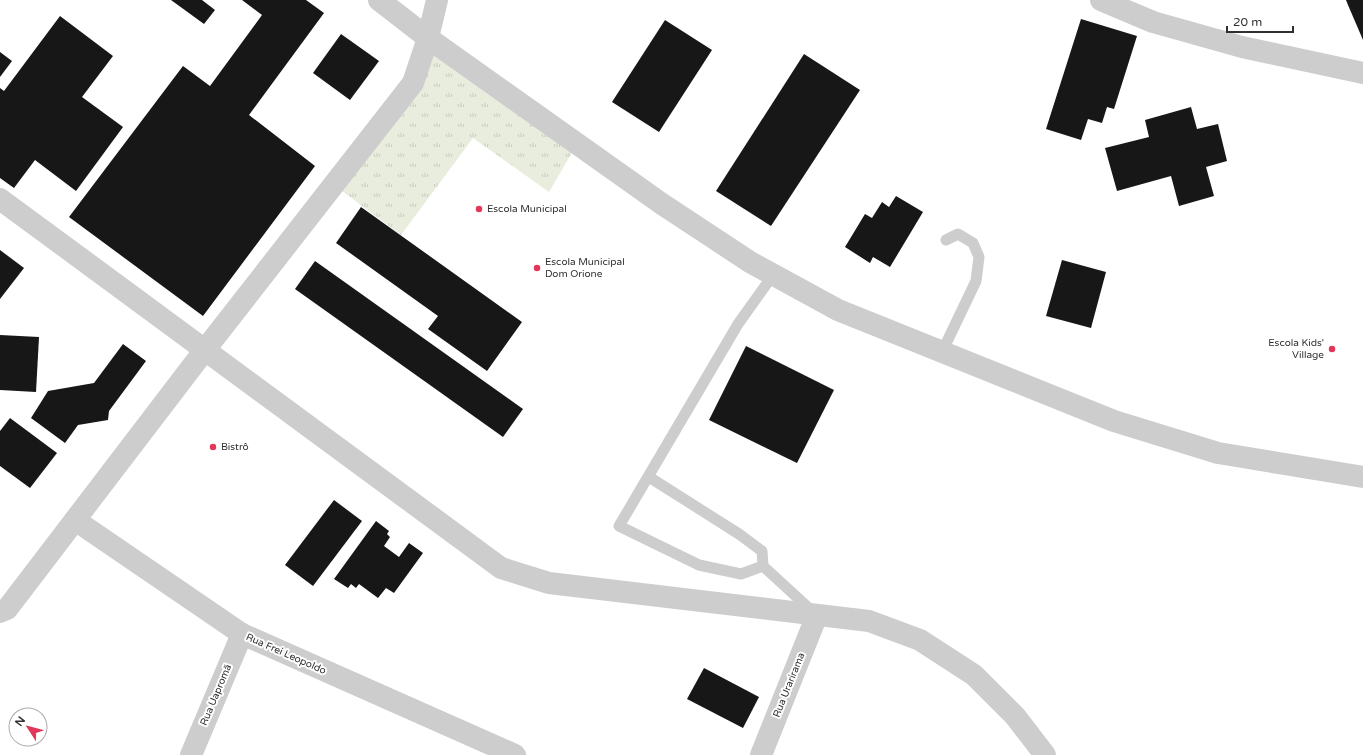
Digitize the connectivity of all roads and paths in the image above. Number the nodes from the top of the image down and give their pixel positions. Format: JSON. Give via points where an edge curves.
{"nodes":[{"id":1,"x":379,"y":0,"type":"edge"},
{"id":2,"x":437,"y":0,"type":"edge"},
{"id":3,"x":1101,"y":0,"type":"edge"},
{"id":4,"x":428,"y":38,"type":"junction"},
{"id":5,"x":1363,"y":73,"type":"edge"},
{"id":6,"x":0,"y":199,"type":"edge"},
{"id":7,"x":946,"y":240,"type":"dead end"},
{"id":8,"x":773,"y":275,"type":"junction"},
{"id":9,"x":204,"y":351,"type":"junction"},
{"id":10,"x":942,"y":352,"type":"junction"},
{"id":11,"x":1363,"y":476,"type":"edge"},
{"id":12,"x":648,"y":477,"type":"junction"},
{"id":13,"x":75,"y":520,"type":"junction"},
{"id":14,"x":764,"y":566,"type":"junction"},
{"id":15,"x":0,"y":612,"type":"edge"},
{"id":16,"x":817,"y":615,"type":"junction"},
{"id":17,"x":242,"y":634,"type":"junction"},
{"id":18,"x":191,"y":755,"type":"edge"},
{"id":19,"x":515,"y":755,"type":"edge"},
{"id":20,"x":761,"y":755,"type":"edge"},
{"id":21,"x":1045,"y":755,"type":"edge"}],
"edges":[{"from":1,"to":4,"type":"street"},
{"from":2,"to":4,"type":"street"},
{"from":3,"to":5,"type":"street","via":[[1153,22],[1235,45]]},
{"from":4,"to":8,"type":"street","via":[[662,204]]},
{"from":4,"to":9,"type":"street","via":[[413,83]]},
{"from":6,"to":9,"type":"street"},
{"from":7,"to":10,"type":"lane","via":[[958,234],[973,243],[979,257],[976,281]]},
{"from":8,"to":10,"type":"street","via":[[838,310]]},
{"from":8,"to":12,"type":"lane","via":[[738,324]]},
{"from":9,"to":13,"type":"street"},
{"from":9,"to":16,"type":"street","via":[[501,568],[549,583]]},
{"from":10,"to":11,"type":"street","via":[[1114,421],[1218,453]]},
{"from":12,"to":14,"type":"lane","via":[[762,551]]},
{"from":12,"to":14,"type":"lane","via":[[619,526],[699,564],[741,574]]},
{"from":13,"to":15,"type":"street","via":[[7,609]]},
{"from":13,"to":17,"type":"street","name":"Rua Frei Leopoldo"},
{"from":14,"to":16,"type":"lane"},
{"from":16,"to":20,"type":"street","name":"Rua Urarirama"},
{"from":16,"to":21,"type":"street","via":[[869,621],[920,640],[974,675],[1015,716]]},
{"from":17,"to":18,"type":"street","name":"Rua Uapromã"},
{"from":17,"to":19,"type":"street","name":"Rua Frei Leopoldo"}]}
